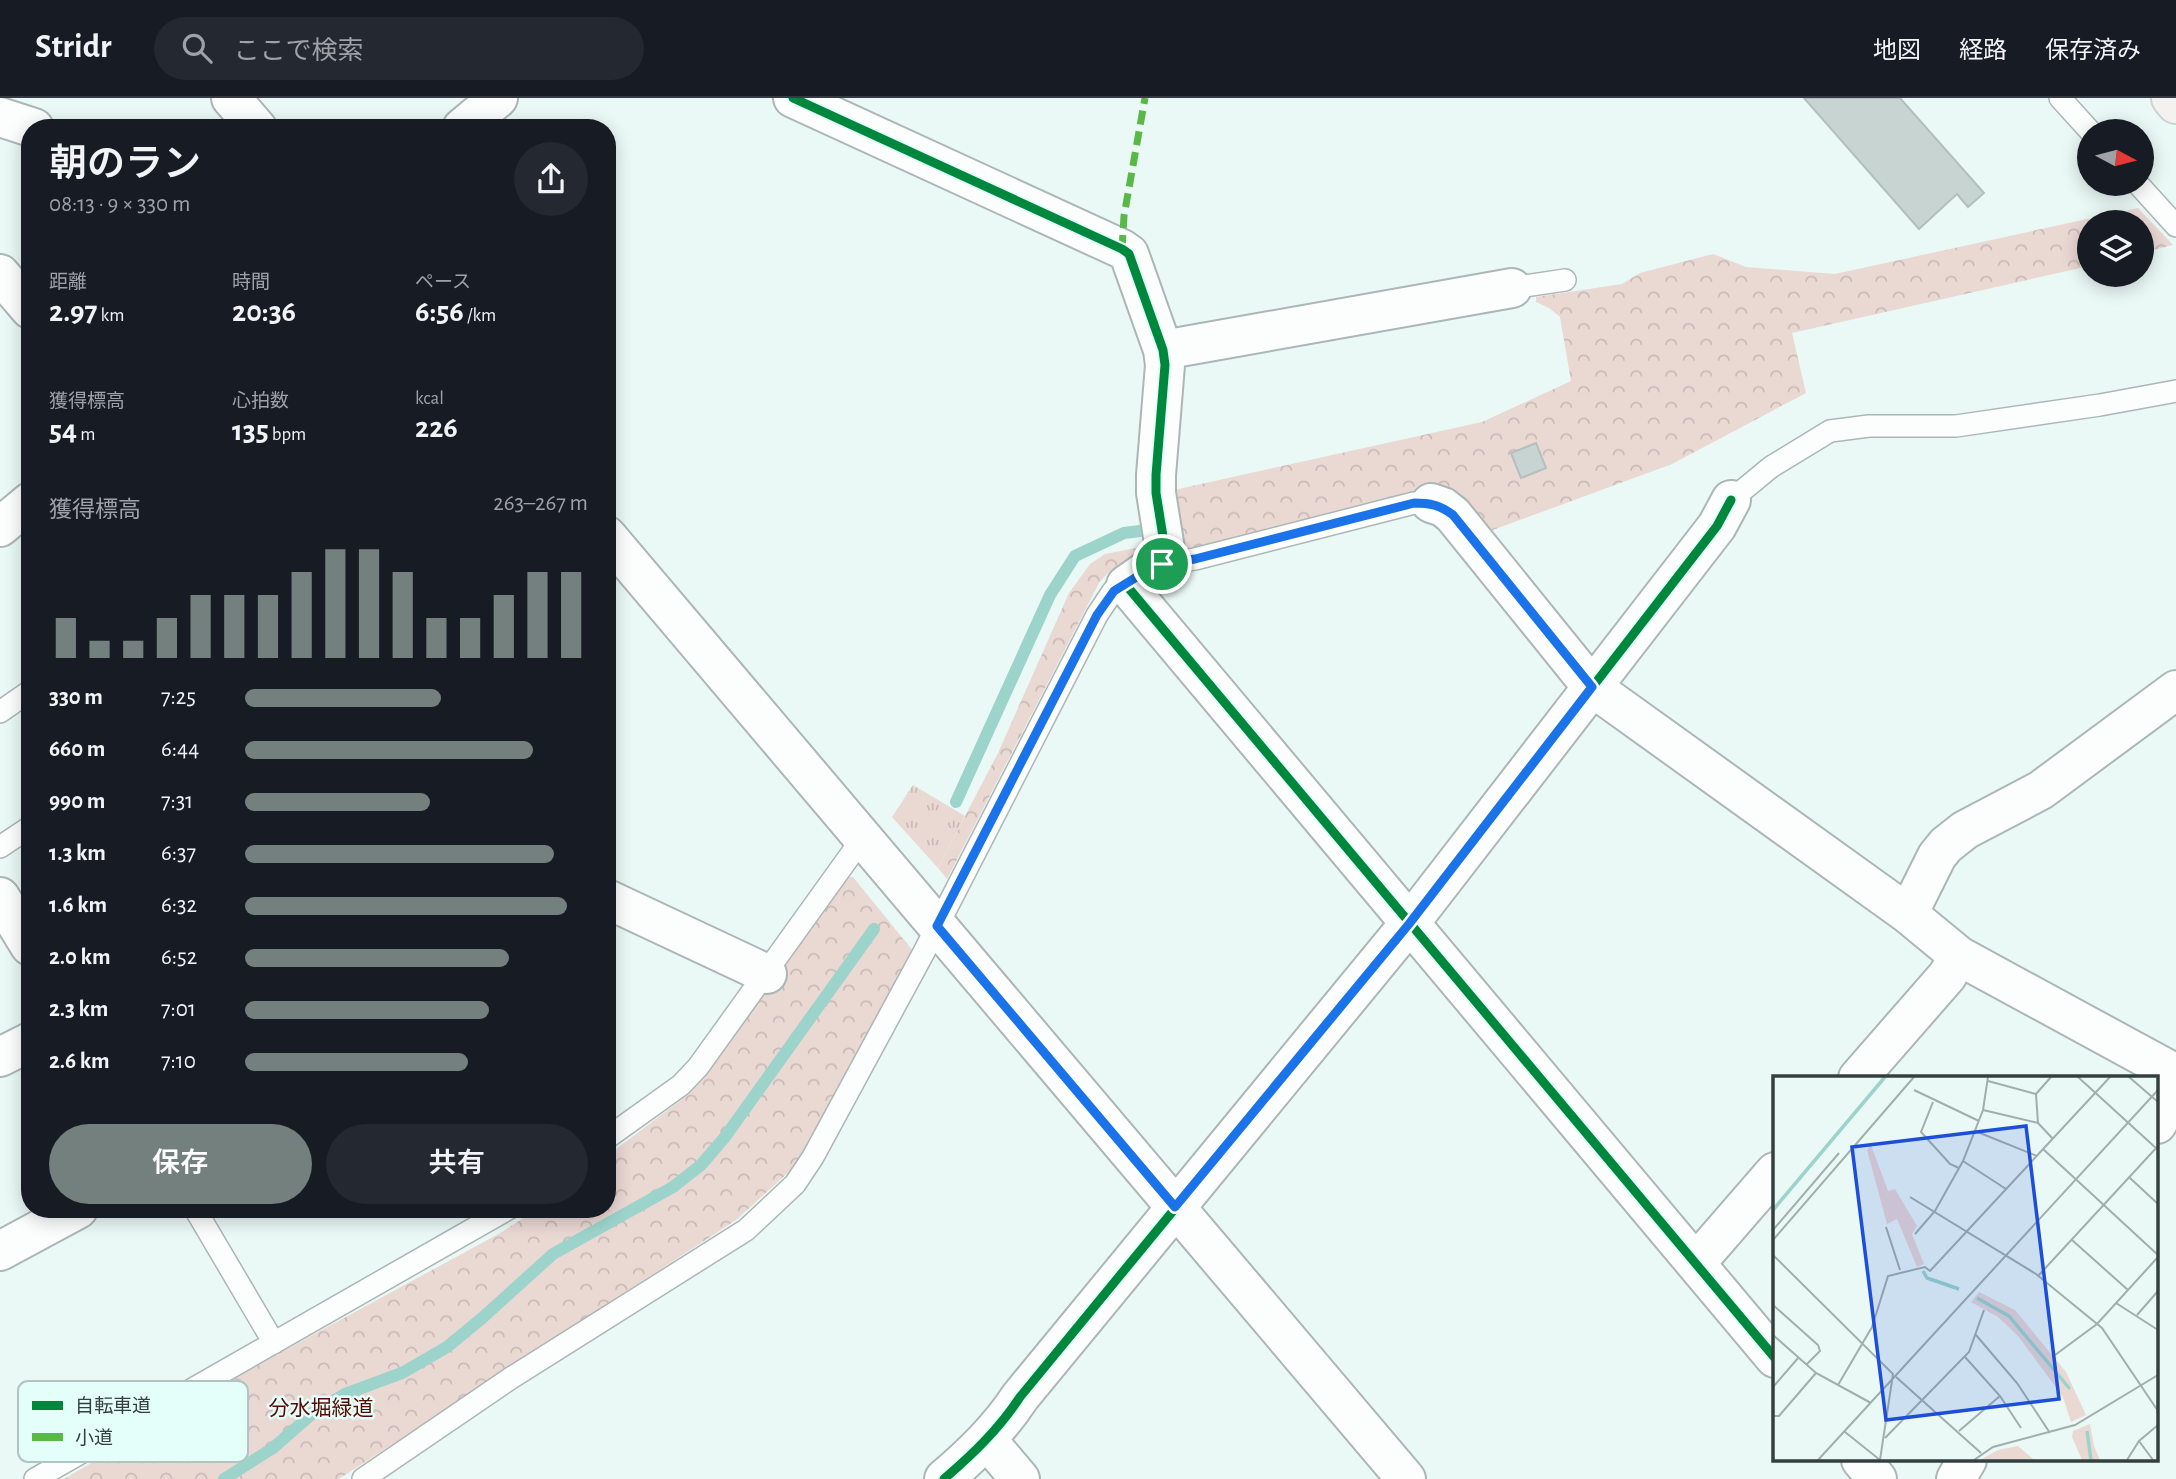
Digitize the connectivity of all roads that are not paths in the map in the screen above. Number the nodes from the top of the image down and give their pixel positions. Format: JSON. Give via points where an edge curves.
{"nodes":[{"id":1,"x":231,"y":98,"type":"edge"},
{"id":2,"x":498,"y":98,"type":"edge"},
{"id":3,"x":793,"y":98,"type":"edge"},
{"id":4,"x":2060,"y":98,"type":"edge"},
{"id":5,"x":2171,"y":98,"type":"edge"},
{"id":6,"x":2176,"y":104,"type":"edge"},
{"id":7,"x":0,"y":117,"type":"edge"},
{"id":8,"x":249,"y":119,"type":"edge"},
{"id":9,"x":473,"y":119,"type":"edge"},
{"id":10,"x":2079,"y":119,"type":"edge"},
{"id":11,"x":21,"y":124,"type":"edge"},
{"id":12,"x":2149,"y":196,"type":"edge"},
{"id":13,"x":2176,"y":226,"type":"edge"},
{"id":14,"x":0,"y":274,"type":"edge"},
{"id":15,"x":1565,"y":280,"type":"dead end"},
{"id":16,"x":1512,"y":288,"type":"joint"},
{"id":17,"x":21,"y":298,"type":"edge"},
{"id":18,"x":1163,"y":350,"type":"junction"},
{"id":19,"x":2176,"y":391,"type":"edge"},
{"id":20,"x":1731,"y":500,"type":"joint"},
{"id":21,"x":1431,"y":503,"type":"joint"},
{"id":22,"x":21,"y":510,"type":"edge"},
{"id":23,"x":0,"y":527,"type":"edge"},
{"id":24,"x":616,"y":547,"type":"edge"},
{"id":25,"x":1162,"y":564,"type":"junction"},
{"id":26,"x":1126,"y":585,"type":"junction"},
{"id":27,"x":1592,"y":687,"type":"junction"},
{"id":28,"x":2176,"y":690,"type":"edge"},
{"id":29,"x":21,"y":697,"type":"edge"},
{"id":30,"x":0,"y":712,"type":"edge"},
{"id":31,"x":21,"y":833,"type":"edge"},
{"id":32,"x":862,"y":839,"type":"junction"},
{"id":33,"x":0,"y":847,"type":"edge"},
{"id":34,"x":0,"y":897,"type":"edge"},
{"id":35,"x":616,"y":903,"type":"edge"},
{"id":36,"x":1908,"y":914,"type":"junction"},
{"id":37,"x":1409,"y":924,"type":"junction"},
{"id":38,"x":937,"y":926,"type":"junction"},
{"id":39,"x":21,"y":931,"type":"edge"},
{"id":40,"x":1959,"y":956,"type":"junction"},
{"id":41,"x":767,"y":974,"type":"junction"},
{"id":42,"x":21,"y":1046,"type":"edge"},
{"id":43,"x":0,"y":1057,"type":"edge"},
{"id":44,"x":2176,"y":1074,"type":"edge"},
{"id":45,"x":1859,"y":1076,"type":"edge"},
{"id":46,"x":2176,"y":1090,"type":"edge"},
{"id":47,"x":2158,"y":1122,"type":"edge"},
{"id":48,"x":616,"y":1132,"type":"edge"},
{"id":49,"x":1773,"y":1174,"type":"edge"},
{"id":50,"x":1175,"y":1207,"type":"junction"},
{"id":51,"x":61,"y":1218,"type":"edge"},
{"id":52,"x":200,"y":1218,"type":"edge"},
{"id":53,"x":491,"y":1218,"type":"edge"},
{"id":54,"x":0,"y":1251,"type":"edge"},
{"id":55,"x":1696,"y":1263,"type":"junction"},
{"id":56,"x":274,"y":1343,"type":"junction"},
{"id":57,"x":1773,"y":1356,"type":"edge"},
{"id":58,"x":207,"y":1381,"type":"edge"},
{"id":59,"x":988,"y":1440,"type":"junction"},
{"id":60,"x":65,"y":1462,"type":"edge"},
{"id":61,"x":1863,"y":1462,"type":"edge"},
{"id":62,"x":1966,"y":1462,"type":"edge"},
{"id":63,"x":35,"y":1479,"type":"edge"},
{"id":64,"x":363,"y":1479,"type":"edge"},
{"id":65,"x":944,"y":1479,"type":"edge"},
{"id":66,"x":1020,"y":1479,"type":"edge"},
{"id":67,"x":1406,"y":1479,"type":"edge"},
{"id":68,"x":1877,"y":1479,"type":"edge"},
{"id":69,"x":1956,"y":1479,"type":"edge"}],
"edges":[{"from":1,"to":8,"type":"street"},
{"from":2,"to":9,"type":"street"},
{"from":3,"to":18,"type":"street","via":[[1122,249],[1129,254]]},
{"from":4,"to":10,"type":"lane"},
{"from":5,"to":6,"type":"highway"},
{"from":7,"to":11,"type":"street"},
{"from":12,"to":13,"type":"lane"},
{"from":14,"to":17,"type":"street"},
{"from":15,"to":16,"type":"lane"},
{"from":16,"to":18,"type":"street"},
{"from":18,"to":25,"type":"street","via":[[1165,385],[1156,475],[1165,549]]},
{"from":19,"to":20,"type":"lane","via":[[1956,426],[1830,431],[1771,467]]},
{"from":20,"to":27,"type":"street","via":[[1717,526]]},
{"from":21,"to":25,"type":"lane","via":[[1414,503]]},
{"from":21,"to":27,"type":"street","via":[[1453,515]]},
{"from":22,"to":23,"type":"street"},
{"from":24,"to":32,"type":"street"},
{"from":25,"to":26,"type":"street"},
{"from":26,"to":37,"type":"street"},
{"from":26,"to":38,"type":"lane","via":[[1114,591],[1097,615]]},
{"from":27,"to":36,"type":"street"},
{"from":27,"to":37,"type":"street"},
{"from":28,"to":36,"type":"street","via":[[2041,790],[1946,845]]},
{"from":29,"to":30,"type":"lane"},
{"from":31,"to":33,"type":"lane"},
{"from":32,"to":38,"type":"street"},
{"from":32,"to":41,"type":"lane"},
{"from":34,"to":39,"type":"street"},
{"from":35,"to":41,"type":"street"},
{"from":36,"to":40,"type":"street"},
{"from":37,"to":50,"type":"street"},
{"from":37,"to":55,"type":"street"},
{"from":38,"to":50,"type":"street"},
{"from":38,"to":64,"type":"lane","via":[[813,1157],[775,1204],[746,1230],[511,1378]]},
{"from":40,"to":44,"type":"street"},
{"from":40,"to":45,"type":"street","via":[[1947,976]]},
{"from":41,"to":48,"type":"lane","via":[[690,1076]]},
{"from":42,"to":43,"type":"street"},
{"from":46,"to":47,"type":"street"},
{"from":49,"to":55,"type":"street"},
{"from":50,"to":59,"type":"street"},
{"from":50,"to":67,"type":"street"},
{"from":51,"to":54,"type":"street"},
{"from":52,"to":56,"type":"lane"},
{"from":53,"to":56,"type":"lane"},
{"from":55,"to":57,"type":"street"},
{"from":56,"to":58,"type":"lane"},
{"from":59,"to":65,"type":"street"},
{"from":59,"to":66,"type":"street"},
{"from":60,"to":63,"type":"lane"},
{"from":61,"to":68,"type":"street"},
{"from":62,"to":69,"type":"street"}]}
